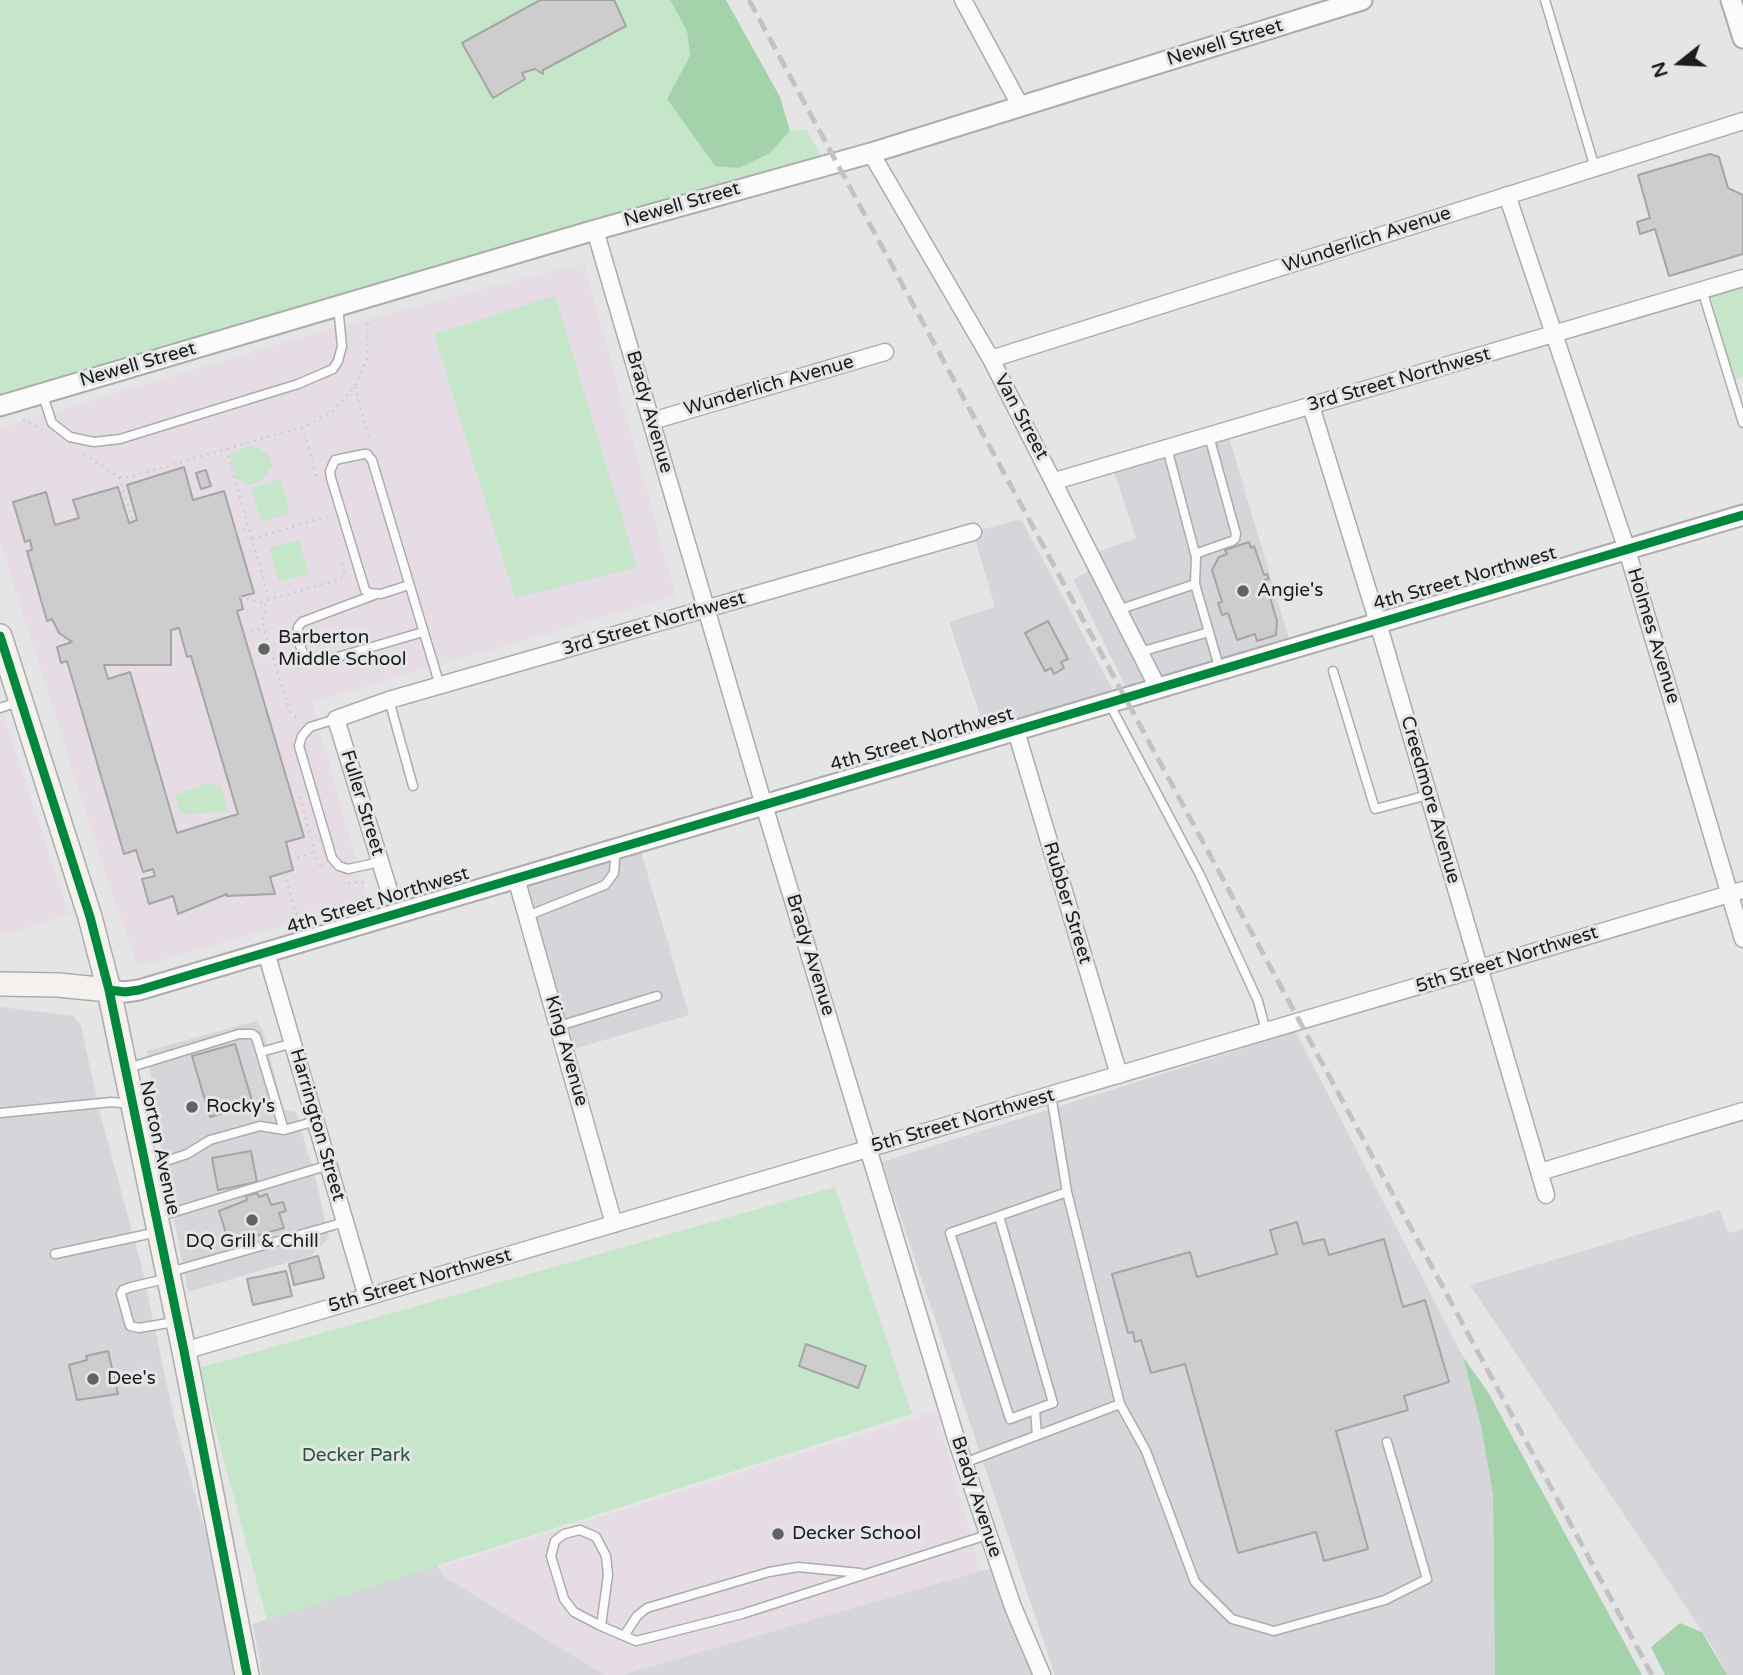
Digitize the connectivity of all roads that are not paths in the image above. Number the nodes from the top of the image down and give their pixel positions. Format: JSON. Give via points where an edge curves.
{"nodes":[{"id":1,"x":963,"y":0,"type":"edge"},
{"id":2,"x":1361,"y":0,"type":"edge"},
{"id":3,"x":1545,"y":0,"type":"edge"},
{"id":4,"x":1731,"y":0,"type":"edge"},
{"id":5,"x":1741,"y":27,"type":"edge"},
{"id":6,"x":1021,"y":107,"type":"junction"},
{"id":7,"x":1743,"y":121,"type":"edge"},
{"id":8,"x":871,"y":153,"type":"junction"},
{"id":9,"x":1595,"y":168,"type":"junction"},
{"id":10,"x":1507,"y":195,"type":"junction"},
{"id":11,"x":595,"y":230,"type":"junction"},
{"id":12,"x":1743,"y":278,"type":"edge"},
{"id":13,"x":1702,"y":290,"type":"junction"},
{"id":14,"x":338,"y":306,"type":"junction"},
{"id":15,"x":1555,"y":335,"type":"junction"},
{"id":16,"x":885,"y":352,"type":"dead end"},
{"id":17,"x":991,"y":359,"type":"junction"},
{"id":18,"x":43,"y":393,"type":"junction"},
{"id":19,"x":0,"y":406,"type":"edge"},
{"id":20,"x":1311,"y":406,"type":"junction"},
{"id":21,"x":652,"y":421,"type":"junction"},
{"id":22,"x":1743,"y":423,"type":"edge"},
{"id":23,"x":1209,"y":436,"type":"junction"},
{"id":24,"x":1167,"y":448,"type":"junction"},
{"id":25,"x":1055,"y":481,"type":"junction"},
{"id":26,"x":1743,"y":515,"type":"edge"},
{"id":27,"x":973,"y":531,"type":"dead end"},
{"id":28,"x":1627,"y":550,"type":"junction"},
{"id":29,"x":1195,"y":554,"type":"junction"},
{"id":30,"x":1195,"y":584,"type":"junction"},
{"id":31,"x":409,"y":585,"type":"junction"},
{"id":32,"x":374,"y":595,"type":"junction"},
{"id":33,"x":706,"y":608,"type":"junction"},
{"id":34,"x":1118,"y":610,"type":"junction"},
{"id":35,"x":1378,"y":623,"type":"junction"},
{"id":36,"x":423,"y":632,"type":"junction"},
{"id":37,"x":1209,"y":632,"type":"junction"},
{"id":38,"x":0,"y":636,"type":"edge"},
{"id":39,"x":1140,"y":652,"type":"junction"},
{"id":40,"x":1220,"y":670,"type":"junction"},
{"id":41,"x":1333,"y":671,"type":"dead end"},
{"id":42,"x":440,"y":685,"type":"junction"},
{"id":43,"x":1158,"y":688,"type":"junction"},
{"id":44,"x":388,"y":700,"type":"junction"},
{"id":45,"x":1109,"y":703,"type":"junction"},
{"id":46,"x":10,"y":705,"type":"edge"},
{"id":47,"x":336,"y":719,"type":"junction"},
{"id":48,"x":1016,"y":731,"type":"junction"},
{"id":49,"x":413,"y":786,"type":"dead end"},
{"id":50,"x":1428,"y":795,"type":"junction"},
{"id":51,"x":764,"y":805,"type":"junction"},
{"id":52,"x":612,"y":850,"type":"junction"},
{"id":53,"x":380,"y":862,"type":"junction"},
{"id":54,"x":516,"y":878,"type":"junction"},
{"id":55,"x":388,"y":887,"type":"dead end"},
{"id":56,"x":1737,"y":892,"type":"edge"},
{"id":57,"x":527,"y":916,"type":"junction"},
{"id":58,"x":1743,"y":939,"type":"edge"},
{"id":59,"x":266,"y":952,"type":"junction"},
{"id":60,"x":1478,"y":968,"type":"junction"},
{"id":61,"x":0,"y":984,"type":"edge"},
{"id":62,"x":108,"y":990,"type":"junction"},
{"id":63,"x":657,"y":996,"type":"dead end"},
{"id":64,"x":559,"y":1026,"type":"junction"},
{"id":65,"x":1266,"y":1031,"type":"junction"},
{"id":66,"x":293,"y":1043,"type":"junction"},
{"id":67,"x":261,"y":1052,"type":"junction"},
{"id":68,"x":125,"y":1069,"type":"junction"},
{"id":69,"x":1119,"y":1075,"type":"junction"},
{"id":70,"x":1051,"y":1095,"type":"junction"},
{"id":71,"x":133,"y":1104,"type":"junction"},
{"id":72,"x":1743,"y":1111,"type":"edge"},
{"id":73,"x":0,"y":1113,"type":"edge"},
{"id":74,"x":316,"y":1121,"type":"junction"},
{"id":75,"x":284,"y":1130,"type":"junction"},
{"id":76,"x":869,"y":1149,"type":"junction"},
{"id":77,"x":329,"y":1165,"type":"junction"},
{"id":78,"x":145,"y":1168,"type":"junction"},
{"id":79,"x":1540,"y":1172,"type":"junction"},
{"id":80,"x":1067,"y":1192,"type":"junction"},
{"id":81,"x":1546,"y":1195,"type":"dead end"},
{"id":82,"x":999,"y":1216,"type":"junction"},
{"id":83,"x":345,"y":1222,"type":"junction"},
{"id":84,"x":614,"y":1224,"type":"junction"},
{"id":85,"x":157,"y":1225,"type":"junction"},
{"id":86,"x":55,"y":1254,"type":"dead end"},
{"id":87,"x":168,"y":1275,"type":"junction"},
{"id":88,"x":367,"y":1297,"type":"junction"},
{"id":89,"x":177,"y":1322,"type":"junction"},
{"id":90,"x":184,"y":1351,"type":"junction"},
{"id":91,"x":1120,"y":1404,"type":"junction"},
{"id":92,"x":1035,"y":1410,"type":"junction"},
{"id":93,"x":1037,"y":1436,"type":"junction"},
{"id":94,"x":1387,"y":1442,"type":"dead end"},
{"id":95,"x":964,"y":1463,"type":"junction"},
{"id":96,"x":987,"y":1535,"type":"junction"},
{"id":97,"x":865,"y":1573,"type":"junction"},
{"id":98,"x":601,"y":1626,"type":"junction"},
{"id":99,"x":624,"y":1636,"type":"junction"},
{"id":100,"x":247,"y":1675,"type":"edge"},
{"id":101,"x":1042,"y":1675,"type":"edge"}],
"edges":[{"from":1,"to":6,"type":"street"},
{"from":2,"to":6,"type":"street","name":"Newell Street"},
{"from":3,"to":9,"type":"lane"},
{"from":4,"to":5,"type":"street"},
{"from":6,"to":8,"type":"street","name":"Newell Street"},
{"from":7,"to":9,"type":"street","name":"Wunderlich Avenue"},
{"from":8,"to":11,"type":"street","name":"Newell Street"},
{"from":8,"to":17,"type":"street","name":"Van Street"},
{"from":9,"to":10,"type":"street","name":"Wunderlich Avenue"},
{"from":10,"to":15,"type":"street","name":"Holmes Avenue"},
{"from":10,"to":17,"type":"street","name":"Wunderlich Avenue"},
{"from":11,"to":14,"type":"street","name":"Newell Street"},
{"from":11,"to":21,"type":"street","name":"Brady Avenue"},
{"from":12,"to":13,"type":"street","name":"3rd Street Northwest"},
{"from":13,"to":15,"type":"street","name":"3rd Street Northwest"},
{"from":13,"to":22,"type":"lane"},
{"from":14,"to":18,"type":"street","name":"Newell Street"},
{"from":14,"to":18,"type":"lane","via":[[342,346],[333,369],[120,439],[82,442],[70,437],[52,423]]},
{"from":15,"to":20,"type":"street","name":"3rd Street Northwest"},
{"from":15,"to":28,"type":"street","name":"Holmes Avenue"},
{"from":16,"to":21,"type":"street","name":"Wunderlich Avenue"},
{"from":17,"to":25,"type":"street","name":"Van Street"},
{"from":18,"to":19,"type":"street","name":"Newell Street"},
{"from":20,"to":23,"type":"street","name":"3rd Street Northwest"},
{"from":20,"to":35,"type":"street","name":"Creedmore Avenue"},
{"from":21,"to":33,"type":"street","name":"Brady Avenue"},
{"from":23,"to":24,"type":"street","name":"3rd Street Northwest"},
{"from":23,"to":29,"type":"lane","via":[[1236,534],[1232,541]]},
{"from":24,"to":25,"type":"street","name":"3rd Street Northwest"},
{"from":24,"to":29,"type":"lane"},
{"from":25,"to":34,"type":"street","name":"Van Street"},
{"from":26,"to":28,"type":"street","name":"4th Street Northwest"},
{"from":27,"to":33,"type":"street","name":"3rd Street Northwest"},
{"from":28,"to":35,"type":"street","name":"4th Street Northwest"},
{"from":28,"to":56,"type":"street","name":"Holmes Avenue"},
{"from":29,"to":30,"type":"lane"},
{"from":30,"to":34,"type":"lane"},
{"from":30,"to":37,"type":"lane"},
{"from":31,"to":32,"type":"lane"},
{"from":31,"to":32,"type":"lane","via":[[372,460],[367,454],[335,460],[331,478],[341,513],[362,583]]},
{"from":31,"to":36,"type":"lane"},
{"from":32,"to":36,"type":"lane","via":[[302,622],[297,637],[304,656],[331,659]]},
{"from":33,"to":42,"type":"street","name":"3rd Street Northwest"},
{"from":33,"to":51,"type":"street","name":"Brady Avenue"},
{"from":34,"to":39,"type":"street","name":"Van Street"},
{"from":35,"to":40,"type":"street","name":"4th Street Northwest"},
{"from":35,"to":50,"type":"street","name":"Creedmore Avenue"},
{"from":36,"to":42,"type":"lane"},
{"from":37,"to":39,"type":"lane"},
{"from":37,"to":40,"type":"lane"},
{"from":38,"to":46,"type":"main road","name":"Norton Avenue"},
{"from":39,"to":43,"type":"street","name":"Van Street"},
{"from":40,"to":43,"type":"street","name":"4th Street Northwest"},
{"from":41,"to":50,"type":"lane","via":[[1376,809]]},
{"from":42,"to":44,"type":"street","name":"3rd Street Northwest"},
{"from":43,"to":45,"type":"street","name":"4th Street Northwest"},
{"from":44,"to":47,"type":"street","name":"3rd Street Northwest"},
{"from":44,"to":49,"type":"lane"},
{"from":45,"to":48,"type":"street","name":"4th Street Northwest"},
{"from":45,"to":65,"type":"lane","via":[[1200,875],[1258,1000]]},
{"from":46,"to":62,"type":"main road","name":"Norton Avenue","via":[[90,917]]},
{"from":47,"to":53,"type":"street","name":"Fuller Street"},
{"from":47,"to":53,"type":"lane","via":[[310,727],[299,746],[332,858],[348,869]]},
{"from":48,"to":51,"type":"street","name":"4th Street Northwest"},
{"from":48,"to":69,"type":"street","name":"Rubber Street"},
{"from":50,"to":60,"type":"street","name":"Creedmore Avenue"},
{"from":51,"to":52,"type":"street","name":"4th Street Northwest"},
{"from":51,"to":76,"type":"street","name":"Brady Avenue"},
{"from":52,"to":54,"type":"street","name":"4th Street Northwest"},
{"from":52,"to":57,"type":"lane","via":[[614,873],[605,885]]},
{"from":53,"to":55,"type":"street","name":"Fuller Street"},
{"from":54,"to":57,"type":"street","name":"King Avenue"},
{"from":54,"to":59,"type":"street","name":"4th Street Northwest"},
{"from":56,"to":58,"type":"street","name":"Holmes Avenue"},
{"from":56,"to":60,"type":"street","name":"5th Street Northwest"},
{"from":57,"to":64,"type":"street","name":"King Avenue"},
{"from":59,"to":62,"type":"street","name":"4th Street Northwest","via":[[139,990]]},
{"from":59,"to":66,"type":"street","name":"Harrington Street"},
{"from":60,"to":65,"type":"street","name":"5th Street Northwest"},
{"from":60,"to":79,"type":"street","name":"Creedmore Avenue"},
{"from":61,"to":62,"type":"main road"},
{"from":62,"to":68,"type":"main road","name":"Norton Avenue"},
{"from":63,"to":64,"type":"lane"},
{"from":64,"to":84,"type":"street","name":"King Avenue"},
{"from":65,"to":69,"type":"street","name":"5th Street Northwest"},
{"from":66,"to":67,"type":"lane"},
{"from":66,"to":74,"type":"street","name":"Harrington Street"},
{"from":67,"to":68,"type":"lane","via":[[256,1037],[239,1034]]},
{"from":67,"to":75,"type":"lane"},
{"from":68,"to":71,"type":"main road","name":"Norton Avenue"},
{"from":69,"to":70,"type":"street","name":"5th Street Northwest"},
{"from":70,"to":76,"type":"street","name":"5th Street Northwest"},
{"from":70,"to":80,"type":"lane"},
{"from":71,"to":73,"type":"lane"},
{"from":71,"to":78,"type":"main road","name":"Norton Avenue"},
{"from":72,"to":79,"type":"street"},
{"from":74,"to":75,"type":"lane"},
{"from":74,"to":77,"type":"street","name":"Harrington Street"},
{"from":75,"to":78,"type":"lane","via":[[247,1129]]},
{"from":76,"to":84,"type":"street","name":"5th Street Northwest"},
{"from":76,"to":95,"type":"street","name":"Brady Avenue"},
{"from":77,"to":83,"type":"street","name":"Harrington Street"},
{"from":77,"to":85,"type":"lane"},
{"from":78,"to":85,"type":"main road","name":"Norton Avenue"},
{"from":79,"to":81,"type":"street","name":"Creedmore Avenue"},
{"from":80,"to":82,"type":"lane"},
{"from":80,"to":91,"type":"lane"},
{"from":82,"to":92,"type":"lane","via":[[1054,1404]]},
{"from":82,"to":92,"type":"lane","via":[[950,1233],[1010,1419]]},
{"from":83,"to":87,"type":"lane"},
{"from":83,"to":88,"type":"street","name":"Harrington Street"},
{"from":84,"to":88,"type":"street","name":"5th Street Northwest"},
{"from":85,"to":86,"type":"lane"},
{"from":85,"to":87,"type":"main road","name":"Norton Avenue"},
{"from":87,"to":89,"type":"main road","name":"Norton Avenue"},
{"from":87,"to":89,"type":"lane","via":[[121,1294],[130,1326]]},
{"from":88,"to":90,"type":"street","name":"5th Street Northwest"},
{"from":89,"to":90,"type":"main road","name":"Norton Avenue"},
{"from":90,"to":100,"type":"main road","name":"Norton Avenue"},
{"from":91,"to":93,"type":"lane"},
{"from":91,"to":94,"type":"lane","via":[[1146,1451],[1195,1582],[1233,1619],[1274,1631],[1385,1600],[1427,1579]]},
{"from":92,"to":93,"type":"lane"},
{"from":93,"to":95,"type":"lane"},
{"from":95,"to":96,"type":"street","name":"Brady Avenue"},
{"from":96,"to":97,"type":"lane"},
{"from":96,"to":101,"type":"street","name":"Brady Avenue"},
{"from":97,"to":99,"type":"lane","via":[[679,1631],[636,1641]]},
{"from":97,"to":99,"type":"lane","via":[[782,1568],[647,1608]]},
{"from":98,"to":98,"type":"lane","via":[[573,1612],[564,1599],[551,1556],[555,1541],[564,1534],[580,1530],[596,1537],[606,1556]]},
{"from":98,"to":99,"type":"lane"}]}
